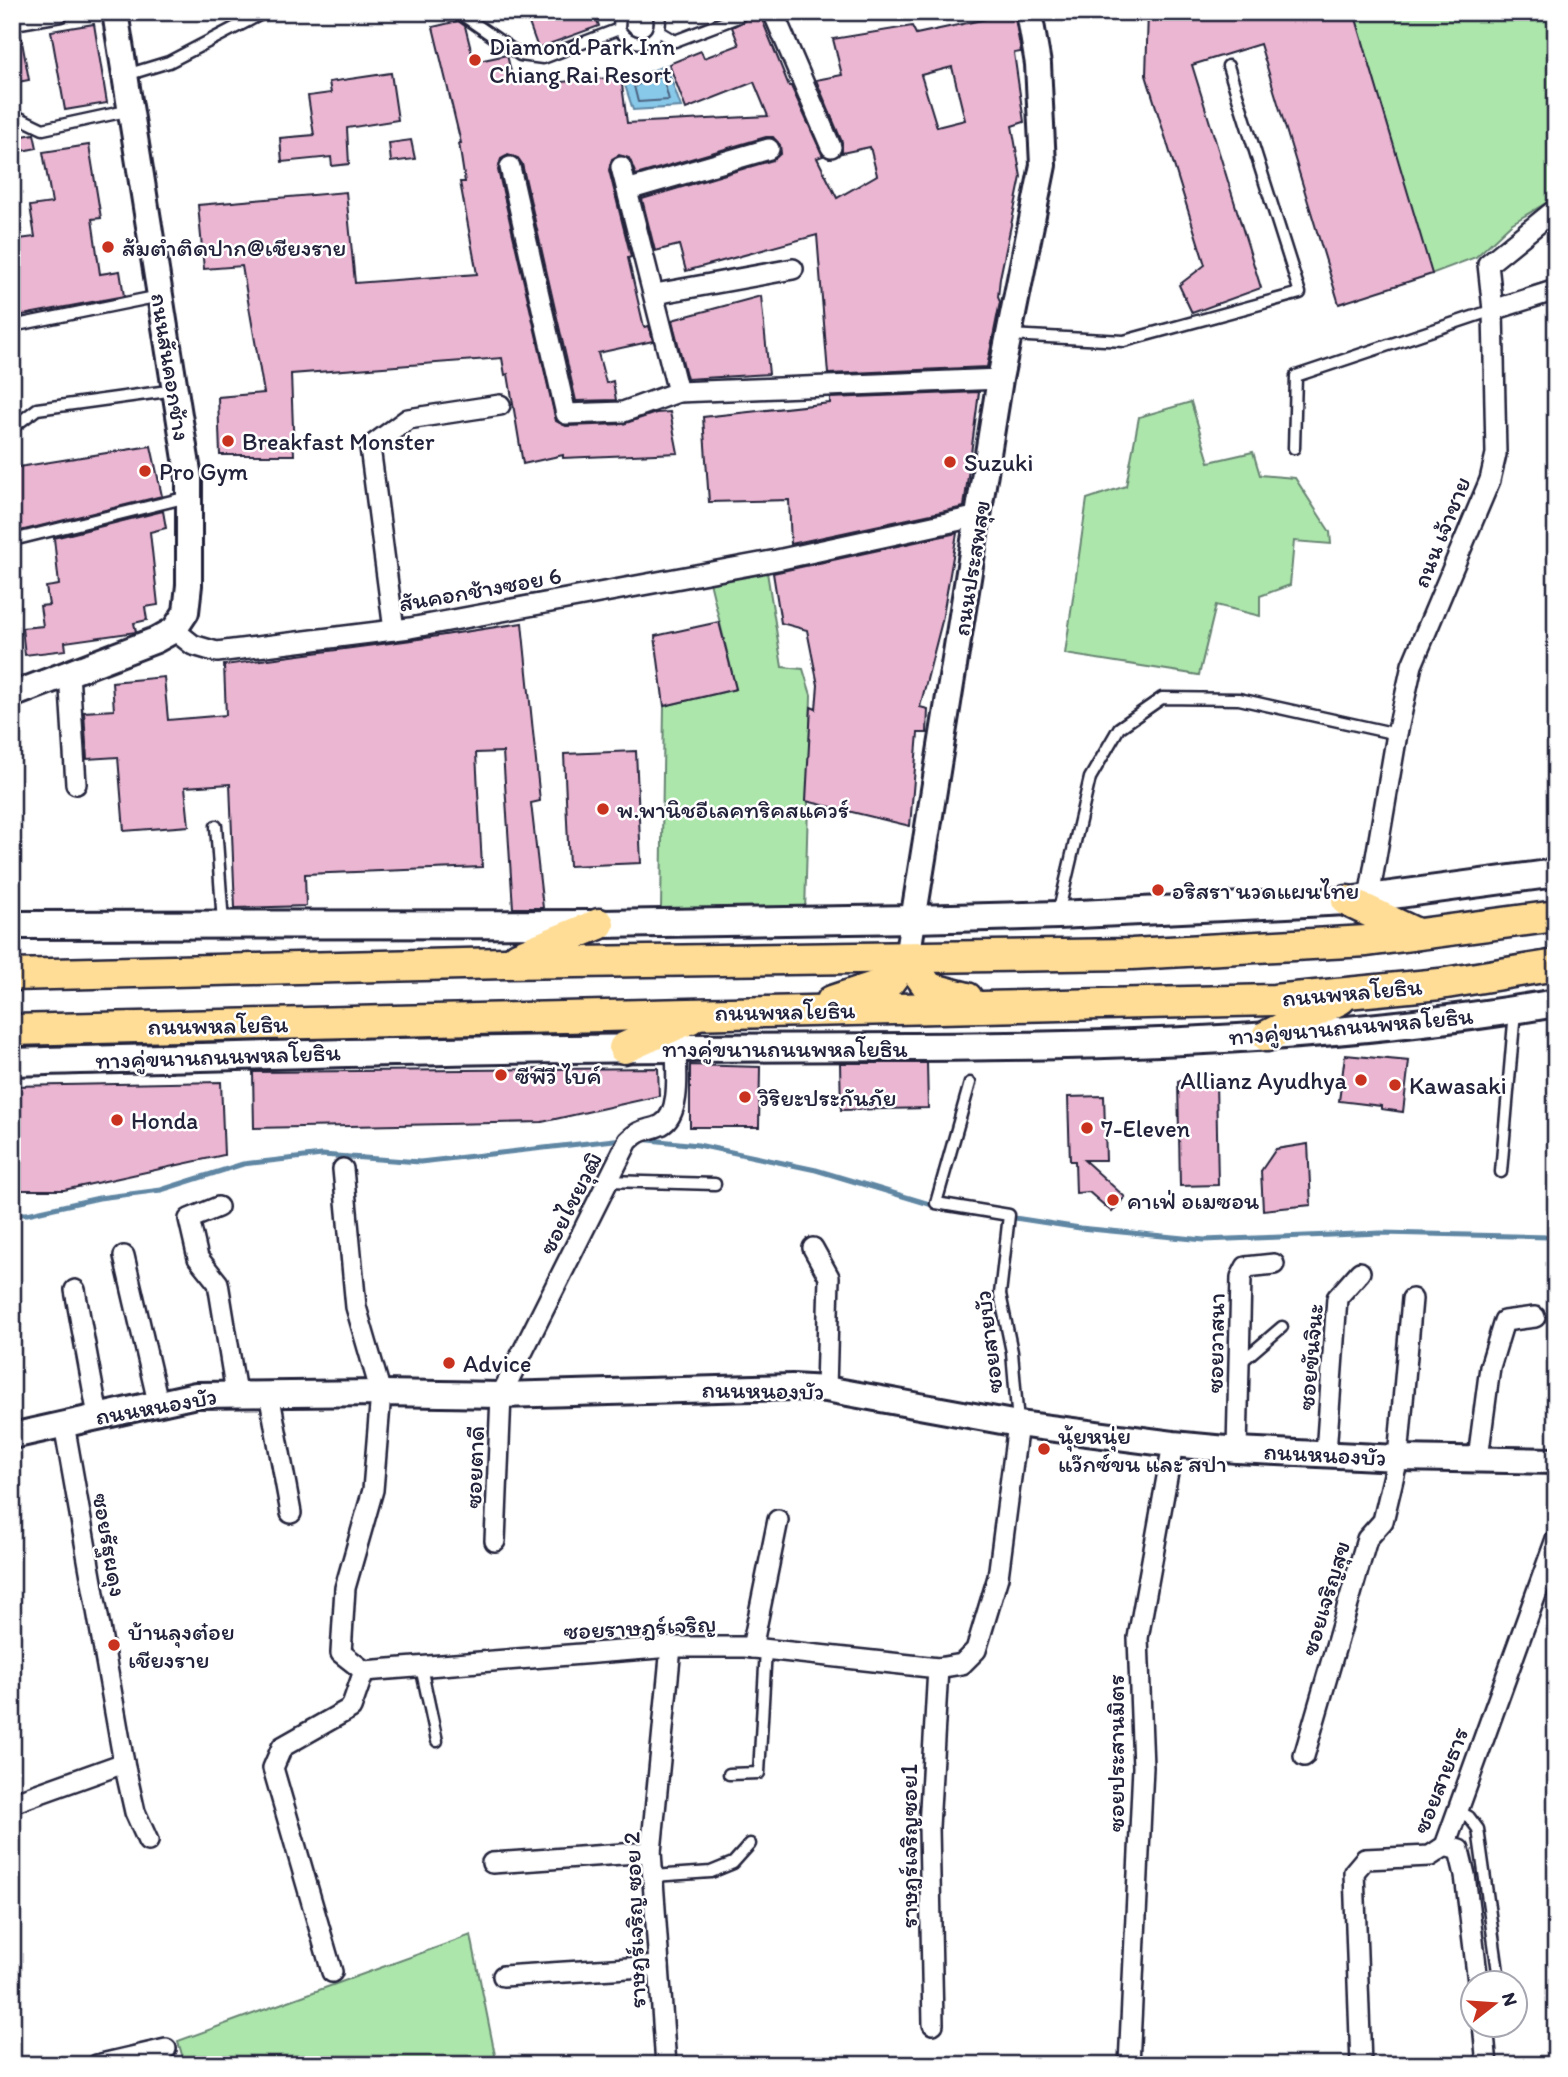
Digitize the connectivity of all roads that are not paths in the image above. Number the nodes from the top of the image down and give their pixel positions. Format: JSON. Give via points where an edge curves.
{"nodes":[{"id":1,"x":59,"y":12,"type":"edge"},
{"id":2,"x":115,"y":12,"type":"edge"},
{"id":3,"x":265,"y":12,"type":"edge"},
{"id":4,"x":458,"y":12,"type":"edge"},
{"id":5,"x":620,"y":12,"type":"edge"},
{"id":6,"x":658,"y":12,"type":"edge"},
{"id":7,"x":772,"y":12,"type":"edge"},
{"id":8,"x":1029,"y":12,"type":"edge"},
{"id":9,"x":738,"y":17,"type":"dead end"},
{"id":10,"x":12,"y":20,"type":"edge"},
{"id":11,"x":619,"y":29,"type":"junction"},
{"id":12,"x":658,"y":31,"type":"junction"},
{"id":13,"x":1227,"y":66,"type":"dead end"},
{"id":14,"x":126,"y":75,"type":"junction"},
{"id":15,"x":131,"y":110,"type":"junction"},
{"id":16,"x":12,"y":120,"type":"edge"},
{"id":17,"x":831,"y":146,"type":"dead end"},
{"id":18,"x":769,"y":149,"type":"dead end"},
{"id":19,"x":510,"y":167,"type":"dead end"},
{"id":20,"x":621,"y":167,"type":"dead end"},
{"id":21,"x":627,"y":190,"type":"junction"},
{"id":22,"x":1556,"y":209,"type":"edge"},
{"id":23,"x":793,"y":269,"type":"dead end"},
{"id":24,"x":1556,"y":290,"type":"edge"},
{"id":25,"x":655,"y":294,"type":"junction"},
{"id":26,"x":160,"y":296,"type":"junction"},
{"id":27,"x":1493,"y":310,"type":"junction"},
{"id":28,"x":12,"y":327,"type":"edge"},
{"id":29,"x":1009,"y":335,"type":"junction"},
{"id":30,"x":1000,"y":379,"type":"junction"},
{"id":31,"x":175,"y":390,"type":"junction"},
{"id":32,"x":678,"y":392,"type":"junction"},
{"id":33,"x":500,"y":405,"type":"dead end"},
{"id":34,"x":12,"y":428,"type":"edge"},
{"id":35,"x":1294,"y":448,"type":"dead end"},
{"id":36,"x":189,"y":497,"type":"junction"},
{"id":37,"x":979,"y":516,"type":"junction"},
{"id":38,"x":21,"y":538,"type":"dead end"},
{"id":39,"x":394,"y":629,"type":"junction"},
{"id":40,"x":174,"y":630,"type":"junction"},
{"id":41,"x":69,"y":673,"type":"junction"},
{"id":42,"x":12,"y":695,"type":"edge"},
{"id":43,"x":1397,"y":734,"type":"junction"},
{"id":44,"x":76,"y":784,"type":"dead end"},
{"id":45,"x":216,"y":826,"type":"dead end"},
{"id":46,"x":1556,"y":873,"type":"edge"},
{"id":47,"x":1358,"y":899,"type":"junction"},
{"id":48,"x":1058,"y":915,"type":"junction"},
{"id":49,"x":1556,"y":915,"type":"edge"},
{"id":50,"x":914,"y":919,"type":"junction"},
{"id":51,"x":599,"y":923,"type":"junction"},
{"id":52,"x":223,"y":924,"type":"junction"},
{"id":53,"x":12,"y":925,"type":"edge"},
{"id":54,"x":1417,"y":934,"type":"junction"},
{"id":55,"x":907,"y":958,"type":"junction"},
{"id":56,"x":505,"y":963,"type":"junction"},
{"id":57,"x":1556,"y":965,"type":"edge"},
{"id":58,"x":12,"y":975,"type":"edge"},
{"id":59,"x":1356,"y":991,"type":"junction"},
{"id":60,"x":1556,"y":1003,"type":"edge"},
{"id":61,"x":1005,"y":1007,"type":"junction"},
{"id":62,"x":806,"y":1010,"type":"junction"},
{"id":63,"x":1515,"y":1010,"type":"junction"},
{"id":64,"x":704,"y":1013,"type":"junction"},
{"id":65,"x":12,"y":1030,"type":"edge"},
{"id":66,"x":1267,"y":1036,"type":"junction"},
{"id":67,"x":624,"y":1048,"type":"junction"},
{"id":68,"x":676,"y":1048,"type":"junction"},
{"id":69,"x":12,"y":1062,"type":"edge"},
{"id":70,"x":970,"y":1083,"type":"dead end"},
{"id":71,"x":343,"y":1169,"type":"dead end"},
{"id":72,"x":1502,"y":1172,"type":"dead end"},
{"id":73,"x":608,"y":1181,"type":"junction"},
{"id":74,"x":715,"y":1184,"type":"dead end"},
{"id":75,"x":218,"y":1207,"type":"dead end"},
{"id":76,"x":813,"y":1248,"type":"dead end"},
{"id":77,"x":124,"y":1256,"type":"dead end"},
{"id":78,"x":1274,"y":1264,"type":"dead end"},
{"id":79,"x":1360,"y":1272,"type":"dead end"},
{"id":80,"x":75,"y":1290,"type":"dead end"},
{"id":81,"x":1412,"y":1299,"type":"dead end"},
{"id":82,"x":1535,"y":1317,"type":"dead end"},
{"id":83,"x":1282,"y":1327,"type":"dead end"},
{"id":84,"x":1239,"y":1364,"type":"junction"},
{"id":85,"x":826,"y":1389,"type":"junction"},
{"id":86,"x":381,"y":1392,"type":"junction"},
{"id":87,"x":236,"y":1393,"type":"junction"},
{"id":88,"x":269,"y":1393,"type":"junction"},
{"id":89,"x":501,"y":1395,"type":"junction"},
{"id":90,"x":158,"y":1402,"type":"junction"},
{"id":91,"x":98,"y":1416,"type":"junction"},
{"id":92,"x":64,"y":1424,"type":"junction"},
{"id":93,"x":1018,"y":1424,"type":"junction"},
{"id":94,"x":12,"y":1436,"type":"edge"},
{"id":95,"x":1173,"y":1444,"type":"junction"},
{"id":96,"x":1237,"y":1450,"type":"junction"},
{"id":97,"x":1326,"y":1453,"type":"junction"},
{"id":98,"x":1398,"y":1458,"type":"junction"},
{"id":99,"x":1478,"y":1458,"type":"junction"},
{"id":100,"x":1556,"y":1461,"type":"edge"},
{"id":101,"x":291,"y":1513,"type":"dead end"},
{"id":102,"x":778,"y":1520,"type":"dead end"},
{"id":103,"x":1556,"y":1539,"type":"edge"},
{"id":104,"x":495,"y":1541,"type":"dead end"},
{"id":105,"x":670,"y":1647,"type":"junction"},
{"id":106,"x":759,"y":1648,"type":"junction"},
{"id":107,"x":421,"y":1667,"type":"junction"},
{"id":108,"x":937,"y":1668,"type":"junction"},
{"id":109,"x":364,"y":1671,"type":"junction"},
{"id":110,"x":437,"y":1741,"type":"dead end"},
{"id":111,"x":1304,"y":1756,"type":"dead end"},
{"id":112,"x":124,"y":1763,"type":"junction"},
{"id":113,"x":729,"y":1774,"type":"dead end"},
{"id":114,"x":12,"y":1803,"type":"edge"},
{"id":115,"x":1458,"y":1811,"type":"junction"},
{"id":116,"x":148,"y":1840,"type":"dead end"},
{"id":117,"x":750,"y":1844,"type":"dead end"},
{"id":118,"x":1445,"y":1846,"type":"junction"},
{"id":119,"x":651,"y":1852,"type":"junction"},
{"id":120,"x":492,"y":1863,"type":"dead end"},
{"id":121,"x":653,"y":1876,"type":"junction"},
{"id":122,"x":1490,"y":1914,"type":"junction"},
{"id":123,"x":1470,"y":1917,"type":"junction"},
{"id":124,"x":659,"y":1966,"type":"junction"},
{"id":125,"x":1476,"y":1968,"type":"edge"},
{"id":126,"x":1497,"y":1968,"type":"edge"},
{"id":127,"x":332,"y":1972,"type":"dead end"},
{"id":128,"x":503,"y":1976,"type":"dead end"},
{"id":129,"x":933,"y":2024,"type":"dead end"},
{"id":130,"x":1485,"y":2038,"type":"edge"},
{"id":131,"x":166,"y":2049,"type":"dead end"},
{"id":132,"x":97,"y":2065,"type":"edge"},
{"id":133,"x":666,"y":2065,"type":"edge"},
{"id":134,"x":1129,"y":2065,"type":"edge"},
{"id":135,"x":1361,"y":2065,"type":"edge"},
{"id":136,"x":1488,"y":2065,"type":"edge"}],
"edges":[{"from":1,"to":10,"type":"street"},
{"from":2,"to":14,"type":"street","name":"ถนนสันคอกช้าง"},
{"from":3,"to":14,"type":"lane","via":[[169,62]]},
{"from":4,"to":11,"type":"lane","via":[[520,55],[542,58]]},
{"from":5,"to":11,"type":"lane"},
{"from":6,"to":12,"type":"lane"},
{"from":7,"to":17,"type":"street"},
{"from":8,"to":29,"type":"street","name":"ถนนประสพสุข","via":[[1038,64],[1043,165]]},
{"from":9,"to":12,"type":"lane","via":[[675,41]]},
{"from":11,"to":12,"type":"lane","via":[[638,43]]},
{"from":13,"to":29,"type":"lane","via":[[1300,293],[1124,341]]},
{"from":14,"to":15,"type":"street","name":"ถนนสันคอกช้าง"},
{"from":15,"to":16,"type":"lane","via":[[43,129],[20,118]]},
{"from":15,"to":26,"type":"street","name":"ถนนสันคอกช้าง"},
{"from":18,"to":21,"type":"street"},
{"from":19,"to":32,"type":"street","via":[[566,414],[623,412]]},
{"from":20,"to":21,"type":"street"},
{"from":21,"to":25,"type":"street"},
{"from":22,"to":27,"type":"street","name":"ถนน เจ้าชาย","via":[[1488,264]]},
{"from":23,"to":25,"type":"street"},
{"from":24,"to":27,"type":"street"},
{"from":25,"to":32,"type":"street"},
{"from":26,"to":28,"type":"lane"},
{"from":26,"to":31,"type":"street","name":"ถนนสันคอกช้าง"},
{"from":27,"to":35,"type":"lane","via":[[1296,376]]},
{"from":27,"to":43,"type":"street","name":"ถนน เจ้าชาย","via":[[1496,454],[1490,480],[1412,665]]},
{"from":29,"to":30,"type":"street","name":"ถนนประสพสุข"},
{"from":30,"to":32,"type":"street"},
{"from":30,"to":37,"type":"street","name":"ถนนประสพสุข"},
{"from":31,"to":34,"type":"lane","via":[[37,409]]},
{"from":31,"to":36,"type":"street","name":"ถนนสันคอกช้าง"},
{"from":33,"to":39,"type":"street","via":[[408,419],[370,447]]},
{"from":36,"to":38,"type":"lane"},
{"from":36,"to":40,"type":"street","name":"ถนนสันคอกช้าง","via":[[186,612]]},
{"from":37,"to":39,"type":"street","name":"สันคอกช้างซอย 6","via":[[798,555]]},
{"from":37,"to":50,"type":"street","name":"ถนนประสพสุข"},
{"from":39,"to":40,"type":"street","name":"สันคอกช้างซอย 6","via":[[217,652],[193,645]]},
{"from":40,"to":41,"type":"street"},
{"from":41,"to":42,"type":"street"},
{"from":41,"to":44,"type":"street"},
{"from":43,"to":47,"type":"street","name":"ถนน เจ้าชาย"},
{"from":43,"to":48,"type":"lane","via":[[1239,699],[1162,698],[1119,728],[1090,778]]},
{"from":45,"to":52,"type":"lane"},
{"from":46,"to":47,"type":"main road"},
{"from":47,"to":48,"type":"main road"},
{"from":47,"to":54,"type":"main road"},
{"from":48,"to":50,"type":"main road"},
{"from":49,"to":54,"type":"main road","name":"ถนนพหลโยธิน"},
{"from":50,"to":51,"type":"main road"},
{"from":50,"to":55,"type":"street","name":"ถนนประสพสุข"},
{"from":51,"to":52,"type":"main road"},
{"from":51,"to":56,"type":"main road"},
{"from":52,"to":53,"type":"main road"},
{"from":54,"to":55,"type":"main road","name":"ถนนพหลโยธิน","via":[[1132,954]]},
{"from":55,"to":56,"type":"main road","name":"ถนนพหลโยธิน"},
{"from":55,"to":61,"type":"main road","via":[[929,988]]},
{"from":55,"to":62,"type":"main road","via":[[889,982]]},
{"from":56,"to":58,"type":"main road","name":"ถนนพหลโยธิน"},
{"from":57,"to":59,"type":"main road","name":"ถนนพหลโยธิน","via":[[1440,984]]},
{"from":59,"to":61,"type":"main road","name":"ถนนพหลโยธิน","via":[[1274,1000]]},
{"from":59,"to":66,"type":"main road"},
{"from":60,"to":63,"type":"main road","name":"ทางคู่ขนานถนนพหลโยธิน"},
{"from":61,"to":62,"type":"main road","name":"ถนนพหลโยธิน"},
{"from":62,"to":64,"type":"main road","name":"ถนนพหลโยธิน"},
{"from":63,"to":66,"type":"main road","name":"ทางคู่ขนานถนนพหลโยธิน"},
{"from":63,"to":72,"type":"lane"},
{"from":64,"to":65,"type":"main road","name":"ถนนพหลโยธิน"},
{"from":64,"to":67,"type":"main road"},
{"from":66,"to":68,"type":"main road","name":"ทางคู่ขนานถนนพหลโยธิน","via":[[973,1047]]},
{"from":67,"to":68,"type":"main road","name":"ทางคู่ขนานถนนพหลโยธิน"},
{"from":67,"to":69,"type":"main road","name":"ทางคู่ขนานถนนพหลโยธิน"},
{"from":68,"to":73,"type":"street","name":"ซอยไชยวุฒิ","via":[[675,1109],[663,1124],[638,1131]]},
{"from":70,"to":93,"type":"lane","name":"ซอยสายบัว","via":[[936,1203],[1009,1215],[1000,1294],[1012,1352]]},
{"from":71,"to":86,"type":"street","via":[[356,1307]]},
{"from":73,"to":74,"type":"lane"},
{"from":73,"to":89,"type":"street","name":"ซอยไชยวุฒิ"},
{"from":75,"to":87,"type":"street","via":[[189,1219],[198,1258],[218,1283]]},
{"from":76,"to":85,"type":"street","via":[[829,1277]]},
{"from":77,"to":90,"type":"street"},
{"from":78,"to":84,"type":"street","name":"ซอยวาสนา","via":[[1246,1267],[1241,1277]]},
{"from":79,"to":97,"type":"street","name":"ซอยขันจินะ","via":[[1338,1298]]},
{"from":80,"to":91,"type":"street"},
{"from":81,"to":98,"type":"street","name":"ซอยเจริญสุข"},
{"from":82,"to":99,"type":"street","via":[[1504,1321],[1490,1367]]},
{"from":83,"to":84,"type":"lane"},
{"from":84,"to":96,"type":"street","name":"ซอยวาสนา"},
{"from":85,"to":89,"type":"street","name":"ถนนหนองบัว"},
{"from":85,"to":93,"type":"street","name":"ถนนหนองบัว"},
{"from":86,"to":88,"type":"street","name":"ถนนหนองบัว"},
{"from":86,"to":89,"type":"street","name":"ถนนหนองบัว"},
{"from":86,"to":109,"type":"street","via":[[373,1490],[345,1588],[341,1653]]},
{"from":87,"to":88,"type":"street","name":"ถนนหนองบัว"},
{"from":87,"to":90,"type":"street","name":"ถนนหนองบัว"},
{"from":88,"to":101,"type":"street"},
{"from":89,"to":104,"type":"street","name":"ซอยตาดี"},
{"from":90,"to":91,"type":"street","name":"ถนนหนองบัว"},
{"from":91,"to":92,"type":"street","name":"ถนนหนองบัว"},
{"from":92,"to":94,"type":"street","name":"ถนนหนองบัว"},
{"from":92,"to":112,"type":"street","name":"ซอยรัฐผดุง"},
{"from":93,"to":95,"type":"street","name":"ถนนหนองบัว"},
{"from":93,"to":108,"type":"street","name":"ซอยราษฎร์เจริญ","via":[[998,1577],[976,1650],[962,1664]]},
{"from":95,"to":96,"type":"street","name":"ถนนหนองบัว"},
{"from":95,"to":134,"type":"street","name":"ซอยประสานมิตร","via":[[1138,1638],[1143,1767]]},
{"from":96,"to":97,"type":"street","name":"ถนนหนองบัว"},
{"from":97,"to":98,"type":"street","name":"ถนนหนองบัว"},
{"from":98,"to":99,"type":"street","name":"ถนนหนองบัว"},
{"from":98,"to":111,"type":"street","name":"ซอยเจริญสุข","via":[[1383,1521],[1367,1539]]},
{"from":99,"to":100,"type":"street","name":"ถนนหนองบัว"},
{"from":102,"to":106,"type":"street"},
{"from":103,"to":115,"type":"street","name":"ซอยสายธาร"},
{"from":105,"to":106,"type":"street","name":"ซอยราษฎร์เจริญ"},
{"from":105,"to":107,"type":"street","name":"ซอยราษฎร์เจริญ"},
{"from":105,"to":119,"type":"street","name":"ราษฎร์เจริญ ซอย 2"},
{"from":106,"to":108,"type":"street","name":"ซอยราษฎร์เจริญ"},
{"from":106,"to":113,"type":"lane","via":[[759,1773]]},
{"from":107,"to":109,"type":"street","name":"ซอยราษฎร์เจริญ"},
{"from":107,"to":110,"type":"lane"},
{"from":108,"to":129,"type":"street","name":"ราษฎร์เจริญซอย1","via":[[929,1827]]},
{"from":109,"to":127,"type":"street","via":[[351,1708],[282,1747],[273,1768]]},
{"from":112,"to":114,"type":"street"},
{"from":112,"to":116,"type":"street","name":"ซอยรัฐผดุง","via":[[135,1812]]},
{"from":115,"to":118,"type":"street","name":"ซอยสายธาร"},
{"from":115,"to":122,"type":"lane","via":[[1479,1829]]},
{"from":117,"to":121,"type":"lane","via":[[733,1863],[711,1872]]},
{"from":118,"to":123,"type":"street","via":[[1459,1850]]},
{"from":118,"to":135,"type":"street","name":"ซอยสายธาร","via":[[1430,1856],[1365,1859],[1354,1872]]},
{"from":119,"to":120,"type":"street"},
{"from":119,"to":121,"type":"street","name":"ราษฎร์เจริญ ซอย 2"},
{"from":121,"to":124,"type":"street","name":"ราษฎร์เจริญ ซอย 2"},
{"from":122,"to":123,"type":"lane"},
{"from":122,"to":126,"type":"lane"},
{"from":123,"to":125,"type":"street"},
{"from":124,"to":128,"type":"street"},
{"from":124,"to":133,"type":"street","name":"ราษฎร์เจริญ ซอย 2"},
{"from":130,"to":136,"type":"street"},
{"from":131,"to":132,"type":"street"}]}
